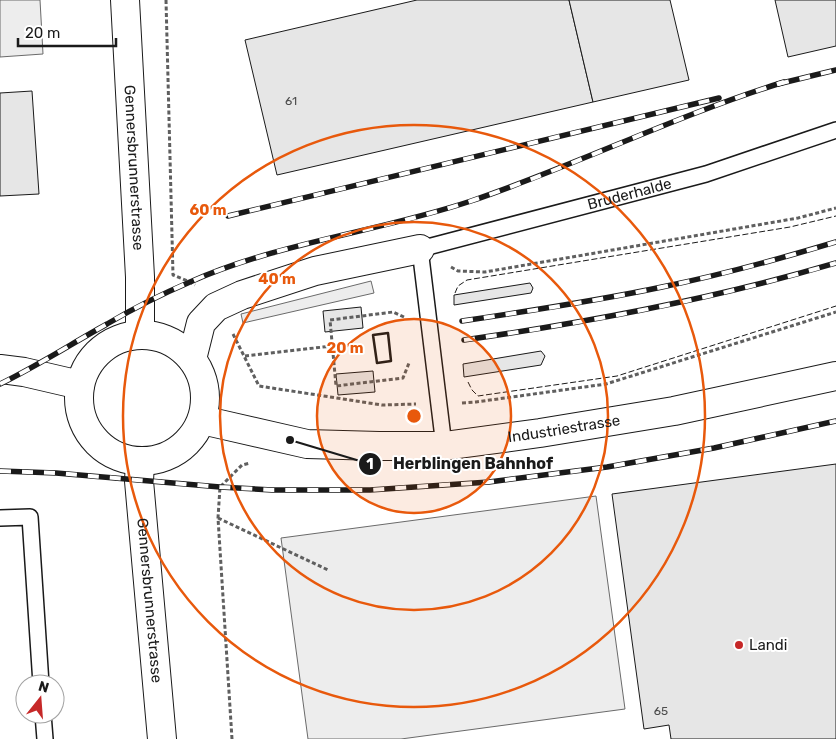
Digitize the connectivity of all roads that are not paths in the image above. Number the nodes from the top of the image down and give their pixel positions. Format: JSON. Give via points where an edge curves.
{"nodes":[{"id":1,"x":125,"y":0,"type":"edge"},
{"id":2,"x":836,"y":130,"type":"edge"},
{"id":3,"x":420,"y":249,"type":"junction"},
{"id":4,"x":140,"y":335,"type":"junction"},
{"id":5,"x":192,"y":359,"type":"junction"},
{"id":6,"x":0,"y":369,"type":"edge"},
{"id":7,"x":836,"y":376,"type":"edge"},
{"id":8,"x":80,"y":385,"type":"junction"},
{"id":9,"x":202,"y":420,"type":"junction"},
{"id":10,"x":444,"y":446,"type":"junction"},
{"id":11,"x":140,"y":462,"type":"junction"},
{"id":12,"x":0,"y":518,"type":"edge"},
{"id":13,"x":40,"y":674,"type":"edge"},
{"id":14,"x":44,"y":724,"type":"edge"},
{"id":15,"x":45,"y":739,"type":"edge"},
{"id":16,"x":162,"y":739,"type":"edge"}],
"edges":[{"from":1,"to":4,"type":"street","name":"Gennersbrunnerstrasse","via":[[140,277]]},
{"from":2,"to":3,"type":"lane","name":"Bruderhalde","via":[[706,174]]},
{"from":3,"to":5,"type":"street","name":"Bruderhalde","via":[[315,270],[242,294],[216,307],[201,323]]},
{"from":3,"to":10,"type":"lane"},
{"from":4,"to":5,"type":"street","via":[[159,338],[177,346]]},
{"from":4,"to":8,"type":"street","via":[[119,339],[101,350],[87,366]]},
{"from":5,"to":9,"type":"street","via":[[202,378],[205,399]]},
{"from":6,"to":8,"type":"street"},
{"from":7,"to":10,"type":"street","name":"Industriestrasse","via":[[674,411]]},
{"from":8,"to":11,"type":"street","via":[[78,404],[92,438],[105,450]]},
{"from":9,"to":10,"type":"street","name":"Industriestrasse","via":[[307,444]]},
{"from":9,"to":11,"type":"street","via":[[178,451]]},
{"from":11,"to":16,"type":"street","name":"Gennersbrunnerstrasse","via":[[139,481]]},
{"from":12,"to":13,"type":"lane","via":[[30,517]]},
{"from":14,"to":15,"type":"lane"}]}
